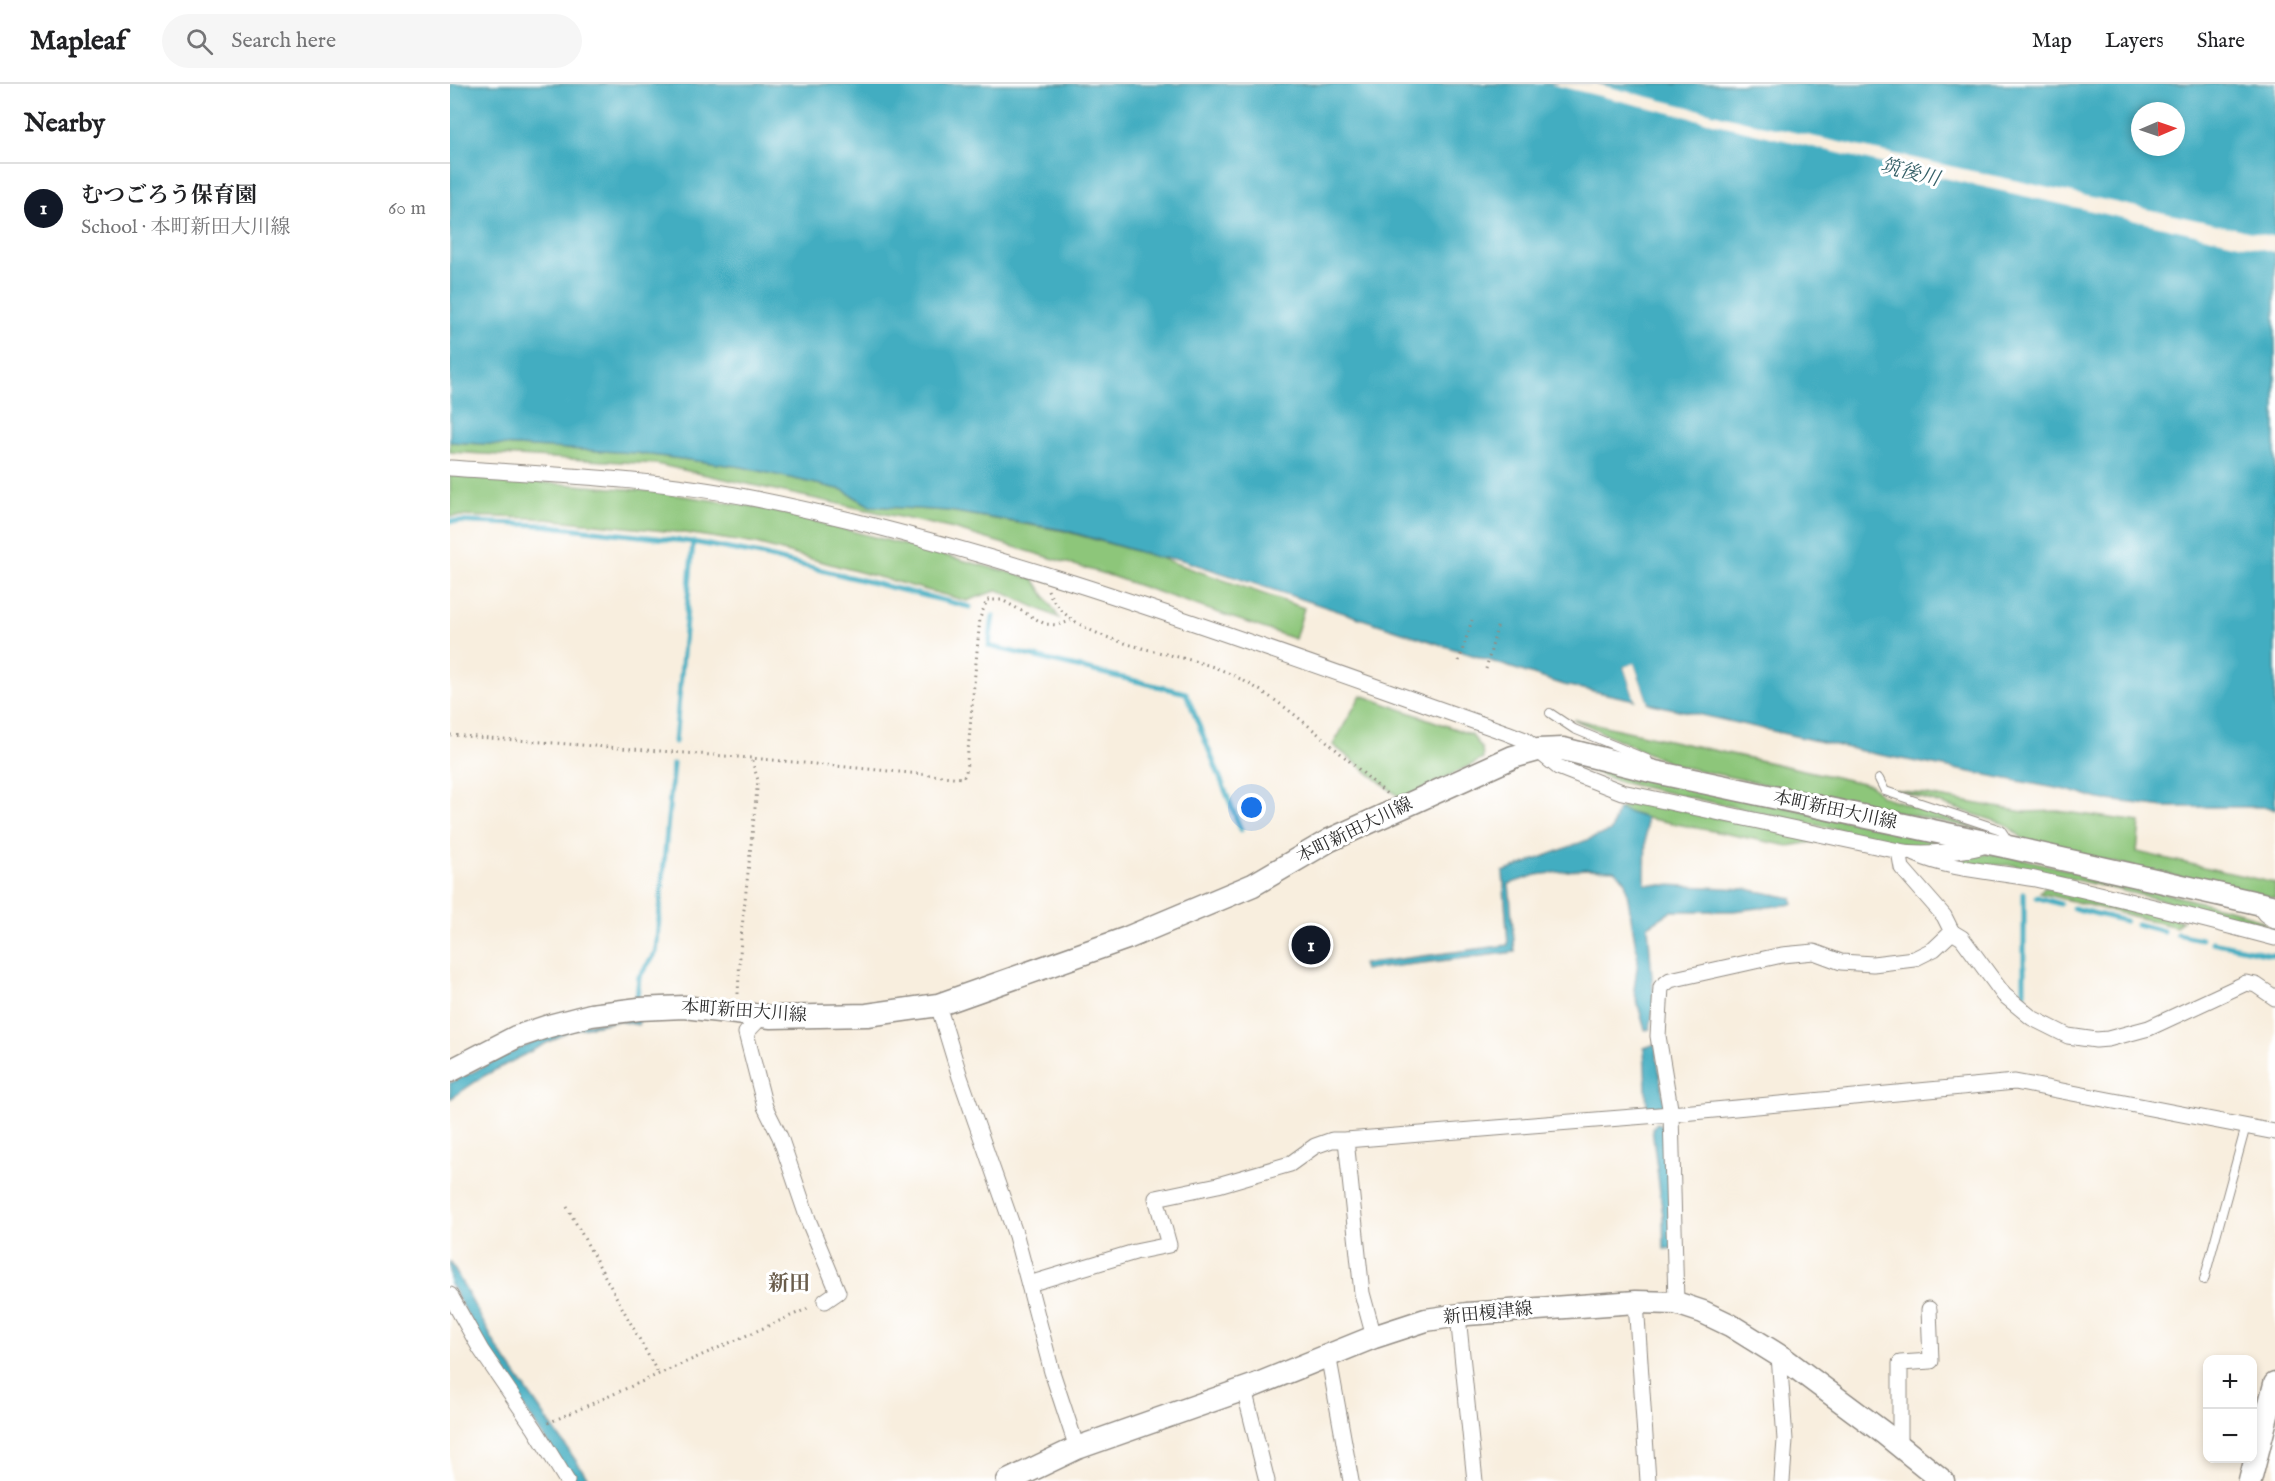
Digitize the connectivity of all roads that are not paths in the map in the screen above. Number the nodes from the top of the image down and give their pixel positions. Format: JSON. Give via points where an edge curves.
{"nodes":[{"id":1,"x":450,"y":468,"type":"edge"},
{"id":2,"x":1550,"y":713,"type":"dead end"},
{"id":3,"x":1538,"y":750,"type":"junction"},
{"id":4,"x":1655,"y":772,"type":"junction"},
{"id":5,"x":1879,"y":779,"type":"dead end"},
{"id":6,"x":1988,"y":843,"type":"junction"},
{"id":7,"x":2013,"y":848,"type":"junction"},
{"id":8,"x":1899,"y":851,"type":"junction"},
{"id":9,"x":1915,"y":854,"type":"junction"},
{"id":10,"x":2266,"y":905,"type":"edge"},
{"id":11,"x":2275,"y":921,"type":"edge"},
{"id":12,"x":1952,"y":933,"type":"junction"},
{"id":13,"x":2275,"y":938,"type":"edge"},
{"id":14,"x":2275,"y":998,"type":"edge"},
{"id":15,"x":938,"y":1005,"type":"junction"},
{"id":16,"x":762,"y":1016,"type":"junction"},
{"id":17,"x":450,"y":1071,"type":"edge"},
{"id":18,"x":1671,"y":1114,"type":"junction"},
{"id":19,"x":2246,"y":1126,"type":"junction"},
{"id":20,"x":2275,"y":1132,"type":"edge"},
{"id":21,"x":1346,"y":1140,"type":"junction"},
{"id":22,"x":2204,"y":1280,"type":"dead end"},
{"id":23,"x":1029,"y":1284,"type":"junction"},
{"id":24,"x":450,"y":1295,"type":"edge"},
{"id":25,"x":825,"y":1300,"type":"road end"},
{"id":26,"x":1636,"y":1302,"type":"junction"},
{"id":27,"x":1676,"y":1304,"type":"junction"},
{"id":28,"x":1929,"y":1309,"type":"dead end"},
{"id":29,"x":1458,"y":1316,"type":"junction"},
{"id":30,"x":1374,"y":1337,"type":"junction"},
{"id":31,"x":1328,"y":1354,"type":"junction"},
{"id":32,"x":1779,"y":1355,"type":"junction"},
{"id":33,"x":2275,"y":1384,"type":"edge"},
{"id":34,"x":1244,"y":1389,"type":"junction"},
{"id":35,"x":1900,"y":1447,"type":"junction"},
{"id":36,"x":1077,"y":1449,"type":"junction"},
{"id":37,"x":567,"y":1481,"type":"edge"},
{"id":38,"x":1008,"y":1481,"type":"edge"},
{"id":39,"x":1267,"y":1481,"type":"edge"},
{"id":40,"x":1352,"y":1481,"type":"edge"},
{"id":41,"x":1475,"y":1481,"type":"edge"},
{"id":42,"x":1648,"y":1481,"type":"edge"},
{"id":43,"x":1782,"y":1481,"type":"edge"},
{"id":44,"x":1943,"y":1481,"type":"edge"},
{"id":45,"x":2250,"y":1481,"type":"edge"}],
"edges":[{"from":1,"to":3,"type":"street","via":[[651,482],[840,517],[1113,594],[1507,733]]},
{"from":2,"to":4,"type":"lane","via":[[1574,729],[1647,759]]},
{"from":3,"to":4,"type":"main road","name":"本町新田大川線","via":[[1563,749]]},
{"from":3,"to":8,"type":"street","via":[[1558,766],[1622,792]]},
{"from":3,"to":15,"type":"main road","name":"本町新田大川線","via":[[1513,757],[1399,808],[1330,840],[1242,889],[1127,938]]},
{"from":4,"to":6,"type":"main road","name":"本町新田大川線"},
{"from":5,"to":7,"type":"lane","via":[[1886,791],[2001,830]]},
{"from":6,"to":7,"type":"main road","name":"本町新田大川線"},
{"from":6,"to":9,"type":"street","via":[[1973,850]]},
{"from":7,"to":10,"type":"main road","name":"本町新田大川線"},
{"from":8,"to":9,"type":"street"},
{"from":8,"to":12,"type":"street","via":[[1902,868],[1944,916]]},
{"from":9,"to":13,"type":"street","via":[[1970,870],[2033,879]]},
{"from":10,"to":11,"type":"street","via":[[2265,914]]},
{"from":12,"to":14,"type":"street","via":[[1962,938],[2004,996],[2032,1018],[2068,1036],[2108,1039],[2148,1028],[2246,983]]},
{"from":12,"to":18,"type":"street","via":[[1934,949],[1914,959],[1873,964],[1841,962],[1814,952],[1782,955],[1670,980],[1661,987],[1658,1036]]},
{"from":15,"to":16,"type":"main road","name":"本町新田大川線","via":[[867,1015]]},
{"from":15,"to":23,"type":"street"},
{"from":16,"to":17,"type":"main road","name":"本町新田大川線","via":[[684,1007],[591,1016],[516,1037]]},
{"from":16,"to":25,"type":"street","via":[[746,1033],[765,1107],[838,1292]]},
{"from":18,"to":19,"type":"street","via":[[2015,1082]]},
{"from":18,"to":21,"type":"street"},
{"from":18,"to":27,"type":"street"},
{"from":19,"to":20,"type":"street"},
{"from":19,"to":22,"type":"lane"},
{"from":21,"to":23,"type":"street","via":[[1315,1146],[1290,1164],[1156,1198],[1169,1245]]},
{"from":21,"to":30,"type":"street","via":[[1362,1293]]},
{"from":23,"to":36,"type":"street"},
{"from":24,"to":37,"type":"street","via":[[481,1350]]},
{"from":26,"to":27,"type":"main road","name":"新田榎津線"},
{"from":26,"to":29,"type":"main road","name":"新田榎津線"},
{"from":26,"to":42,"type":"street"},
{"from":27,"to":32,"type":"main road","name":"新田榎津線","via":[[1703,1312]]},
{"from":28,"to":35,"type":"street","via":[[1931,1361],[1900,1363]]},
{"from":29,"to":30,"type":"main road","name":"新田榎津線","via":[[1426,1320]]},
{"from":29,"to":41,"type":"street"},
{"from":30,"to":31,"type":"main road","name":"新田榎津線"},
{"from":31,"to":34,"type":"main road","name":"新田榎津線"},
{"from":31,"to":40,"type":"street"},
{"from":32,"to":35,"type":"main road","name":"新田榎津線"},
{"from":32,"to":43,"type":"street","via":[[1785,1440]]},
{"from":33,"to":45,"type":"main road"},
{"from":34,"to":36,"type":"main road","name":"新田榎津線"},
{"from":34,"to":39,"type":"street"},
{"from":35,"to":44,"type":"main road","name":"新田榎津線"},
{"from":36,"to":38,"type":"main road","name":"新田榎津線"}]}
